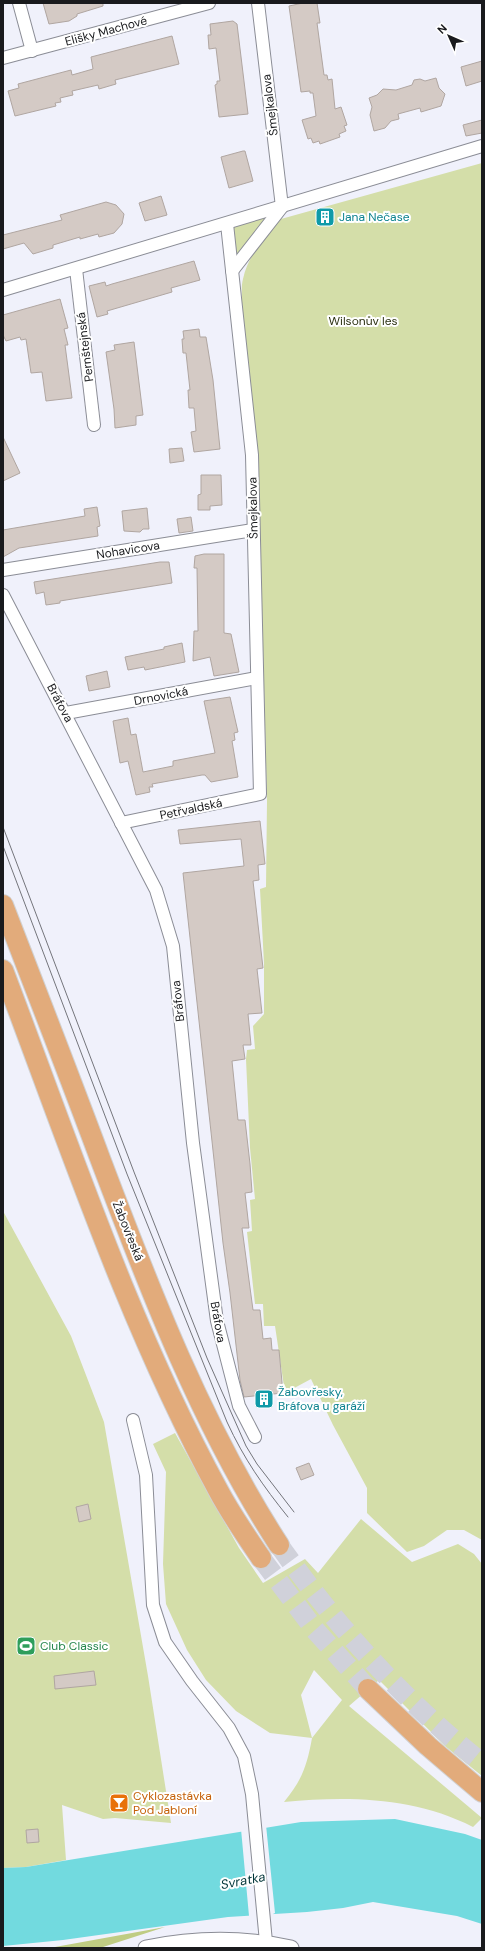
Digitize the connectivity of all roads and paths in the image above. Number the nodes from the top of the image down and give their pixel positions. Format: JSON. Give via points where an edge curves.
{"nodes":[{"id":1,"x":19,"y":3,"type":"edge"},
{"id":2,"x":209,"y":3,"type":"edge"},
{"id":3,"x":258,"y":3,"type":"edge"},
{"id":4,"x":32,"y":51,"type":"junction"},
{"id":5,"x":3,"y":58,"type":"edge"},
{"id":6,"x":482,"y":146,"type":"edge"},
{"id":7,"x":282,"y":207,"type":"junction"},
{"id":8,"x":227,"y":224,"type":"junction"},
{"id":9,"x":76,"y":269,"type":"junction"},
{"id":10,"x":232,"y":271,"type":"junction"},
{"id":11,"x":3,"y":290,"type":"edge"},
{"id":12,"x":94,"y":425,"type":"dead end"},
{"id":13,"x":253,"y":530,"type":"junction"},
{"id":14,"x":3,"y":570,"type":"edge"},
{"id":15,"x":3,"y":595,"type":"edge"},
{"id":16,"x":257,"y":678,"type":"junction"},
{"id":17,"x":66,"y":713,"type":"junction"},
{"id":18,"x":260,"y":794,"type":"joint"},
{"id":19,"x":121,"y":823,"type":"junction"},
{"id":20,"x":3,"y":905,"type":"edge"},
{"id":21,"x":3,"y":970,"type":"edge"},
{"id":22,"x":133,"y":1420,"type":"dead end"},
{"id":23,"x":256,"y":1437,"type":"dead end"},
{"id":24,"x":279,"y":1545,"type":"tunnel mouth"},
{"id":25,"x":261,"y":1558,"type":"tunnel mouth"},
{"id":26,"x":368,"y":1689,"type":"tunnel mouth"},
{"id":27,"x":482,"y":1792,"type":"edge"},
{"id":28,"x":266,"y":1942,"type":"junction"},
{"id":29,"x":146,"y":1948,"type":"edge"},
{"id":30,"x":291,"y":1948,"type":"edge"}],
"edges":[{"from":1,"to":4,"type":"street"},
{"from":2,"to":4,"type":"street","name":"Elišky Machové"},
{"from":3,"to":7,"type":"street","name":"Šmejkalova"},
{"from":4,"to":5,"type":"street","name":"Elišky Machové"},
{"from":6,"to":7,"type":"street"},
{"from":7,"to":8,"type":"street"},
{"from":7,"to":10,"type":"street"},
{"from":8,"to":9,"type":"street"},
{"from":8,"to":10,"type":"street","name":"Šmejkalova"},
{"from":9,"to":11,"type":"street"},
{"from":9,"to":12,"type":"street","name":"Pernštejnská"},
{"from":10,"to":13,"type":"street","name":"Šmejkalova","via":[[252,455]]},
{"from":13,"to":14,"type":"street","name":"Nohavicova"},
{"from":13,"to":16,"type":"street","name":"Šmejkalova"},
{"from":15,"to":17,"type":"street","name":"Bráfova"},
{"from":16,"to":17,"type":"street","name":"Drnovická"},
{"from":16,"to":18,"type":"street","name":"Šmejkalova"},
{"from":17,"to":19,"type":"street","name":"Bráfova"},
{"from":18,"to":19,"type":"street","name":"Petřvaldská"},
{"from":19,"to":23,"type":"street","name":"Bráfova","via":[[156,890],[173,946],[193,1143],[217,1321],[239,1406]]},
{"from":20,"to":24,"type":"highway","name":"Žabovřeská","via":[[170,1336],[202,1408],[238,1478]]},
{"from":21,"to":25,"type":"highway","name":"Žabovřeská","via":[[156,1366],[218,1491]]},
{"from":22,"to":28,"type":"street","via":[[146,1475],[153,1605],[165,1642],[237,1741],[244,1756],[255,1820]]},
{"from":26,"to":27,"type":"highway"},
{"from":28,"to":29,"type":"street","via":[[224,1939],[174,1942]]},
{"from":28,"to":30,"type":"street"}]}
